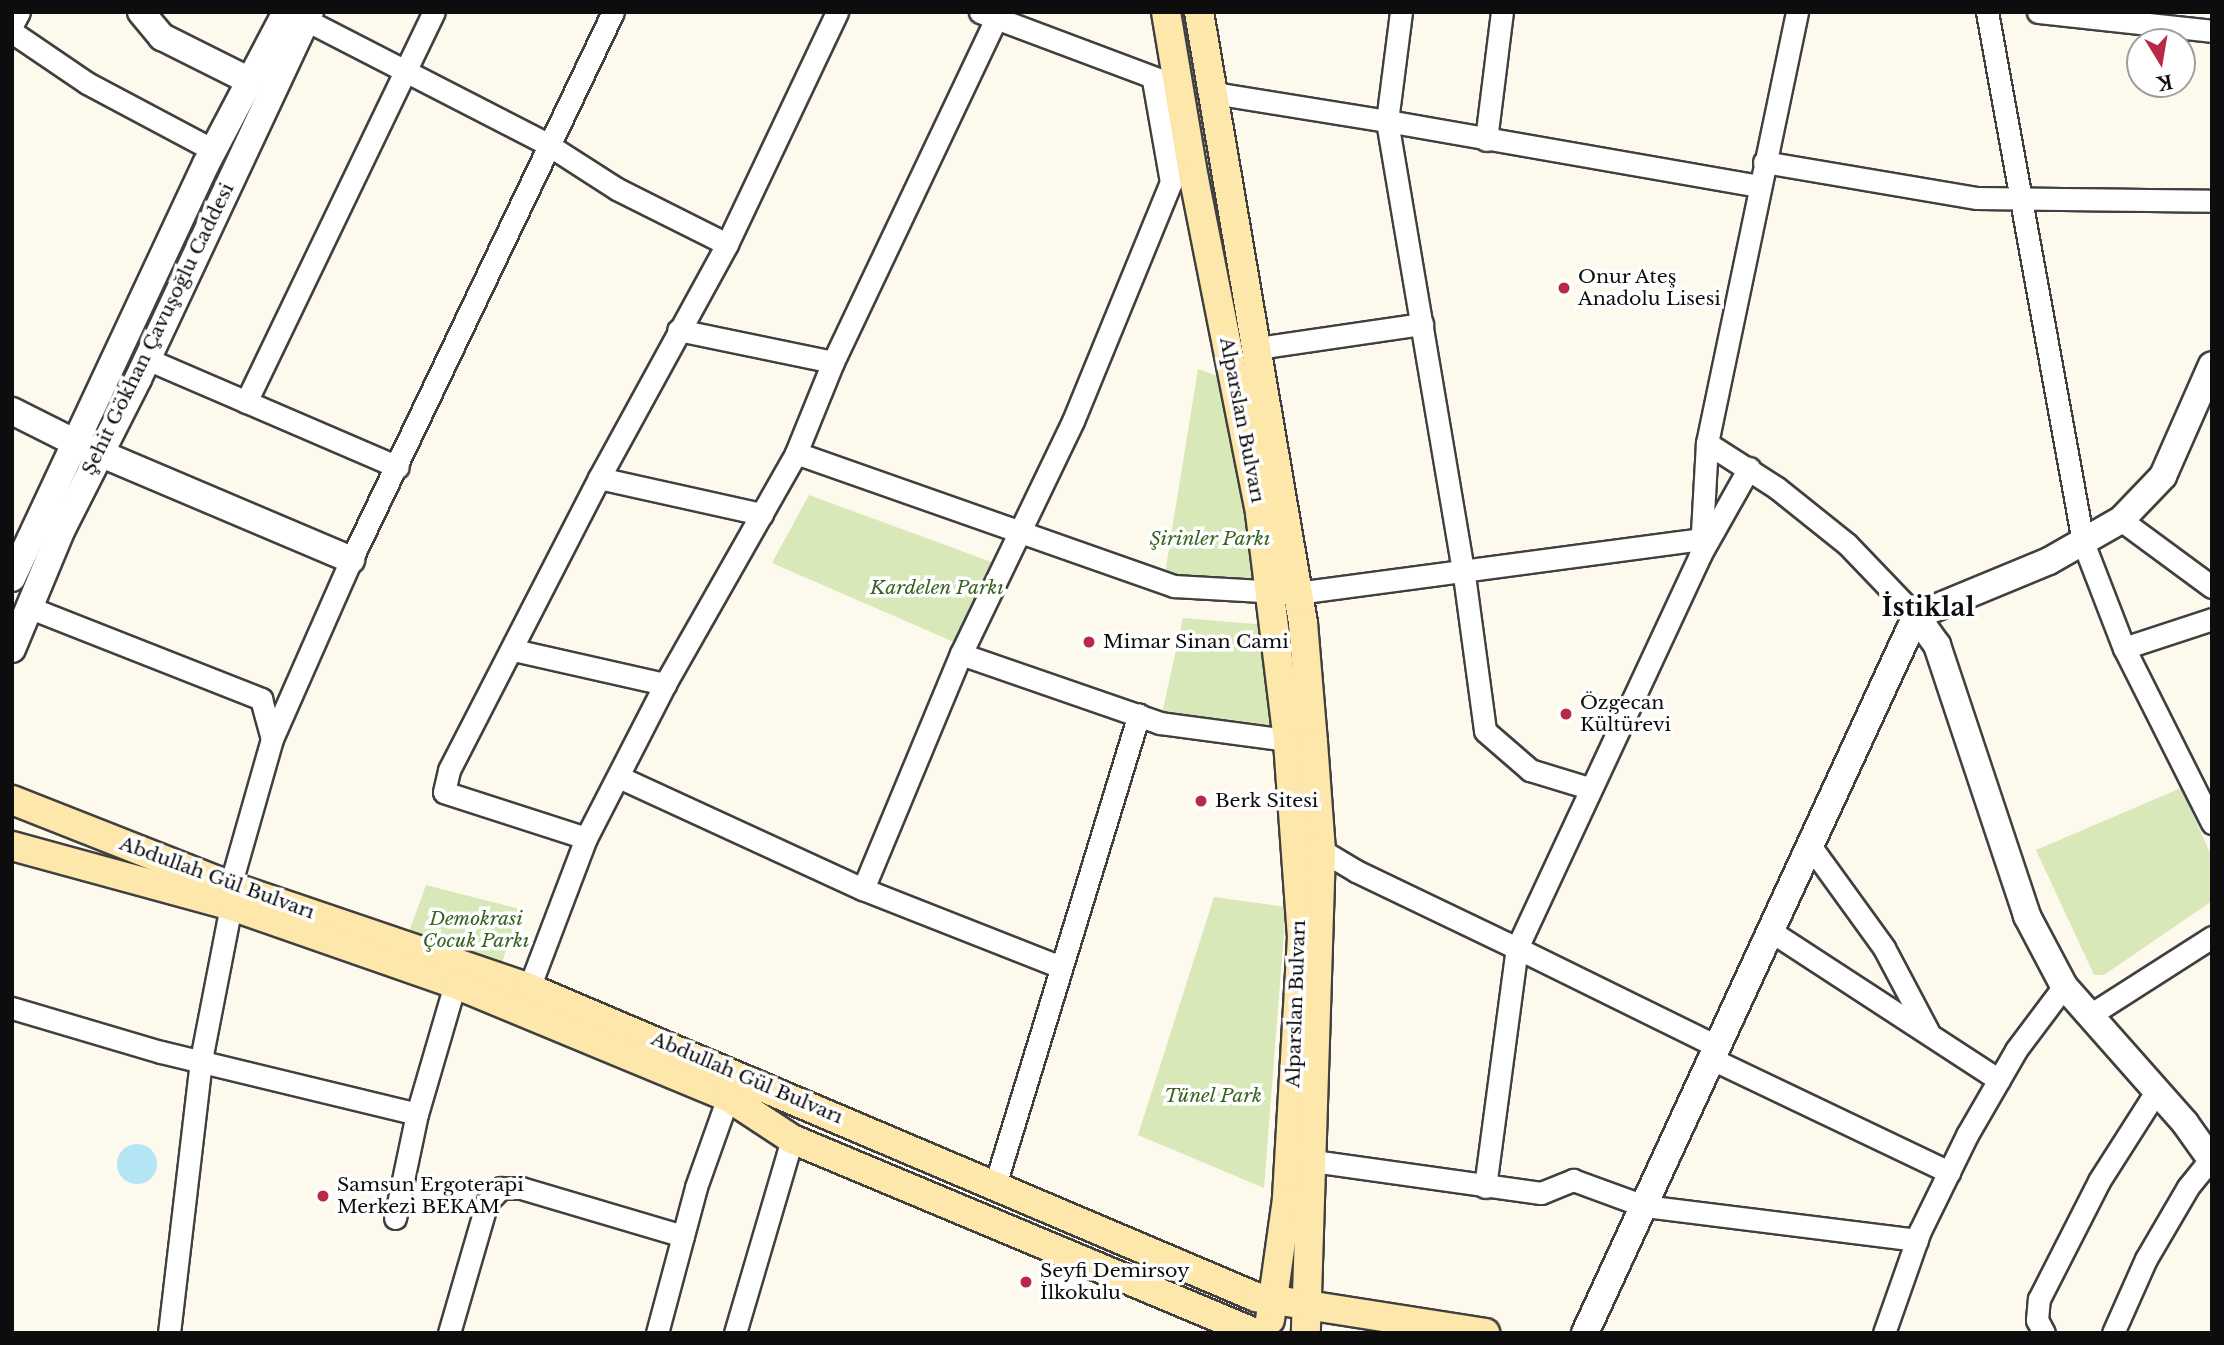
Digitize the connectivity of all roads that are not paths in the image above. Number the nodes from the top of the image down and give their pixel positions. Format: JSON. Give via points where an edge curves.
{"nodes":[{"id":1,"x":19,"y":12,"type":"edge"},
{"id":2,"x":141,"y":12,"type":"edge"},
{"id":3,"x":434,"y":12,"type":"edge"},
{"id":4,"x":614,"y":12,"type":"edge"},
{"id":5,"x":837,"y":12,"type":"edge"},
{"id":6,"x":1166,"y":12,"type":"edge"},
{"id":7,"x":1199,"y":12,"type":"edge"},
{"id":8,"x":1401,"y":12,"type":"edge"},
{"id":9,"x":1502,"y":12,"type":"edge"},
{"id":10,"x":1797,"y":12,"type":"edge"},
{"id":11,"x":1987,"y":12,"type":"edge"},
{"id":12,"x":2038,"y":12,"type":"edge"},
{"id":13,"x":301,"y":15,"type":"edge"},
{"id":14,"x":988,"y":15,"type":"edge"},
{"id":15,"x":12,"y":25,"type":"edge"},
{"id":16,"x":2212,"y":31,"type":"edge"},
{"id":17,"x":12,"y":32,"type":"edge"},
{"id":18,"x":405,"y":71,"type":"junction"},
{"id":19,"x":250,"y":81,"type":"junction"},
{"id":20,"x":1166,"y":81,"type":"junction"},
{"id":21,"x":1214,"y":93,"type":"junction"},
{"id":22,"x":1387,"y":121,"type":"junction"},
{"id":23,"x":1486,"y":140,"type":"junction"},
{"id":24,"x":547,"y":144,"type":"junction"},
{"id":25,"x":213,"y":150,"type":"junction"},
{"id":26,"x":1764,"y":162,"type":"junction"},
{"id":27,"x":1182,"y":180,"type":"junction"},
{"id":28,"x":1759,"y":186,"type":"junction"},
{"id":29,"x":2023,"y":197,"type":"junction"},
{"id":30,"x":2212,"y":201,"type":"edge"},
{"id":31,"x":727,"y":244,"type":"junction"},
{"id":32,"x":1422,"y":324,"type":"junction"},
{"id":33,"x":678,"y":330,"type":"junction"},
{"id":34,"x":1256,"y":348,"type":"junction"},
{"id":35,"x":147,"y":359,"type":"junction"},
{"id":36,"x":833,"y":362,"type":"junction"},
{"id":37,"x":2212,"y":365,"type":"edge"},
{"id":38,"x":246,"y":402,"type":"junction"},
{"id":39,"x":12,"y":411,"type":"edge"},
{"id":40,"x":1707,"y":443,"type":"junction"},
{"id":41,"x":88,"y":448,"type":"junction"},
{"id":42,"x":796,"y":453,"type":"junction"},
{"id":43,"x":398,"y":467,"type":"junction"},
{"id":44,"x":1749,"y":468,"type":"junction"},
{"id":45,"x":599,"y":478,"type":"junction"},
{"id":46,"x":762,"y":514,"type":"junction"},
{"id":47,"x":2121,"y":520,"type":"junction"},
{"id":48,"x":1017,"y":534,"type":"junction"},
{"id":49,"x":2083,"y":542,"type":"junction"},
{"id":50,"x":1701,"y":547,"type":"junction"},
{"id":51,"x":351,"y":560,"type":"junction"},
{"id":52,"x":1463,"y":568,"type":"junction"},
{"id":53,"x":12,"y":579,"type":"edge"},
{"id":54,"x":2212,"y":587,"type":"edge"},
{"id":55,"x":1284,"y":593,"type":"junction"},
{"id":56,"x":28,"y":607,"type":"junction"},
{"id":57,"x":1916,"y":616,"type":"junction"},
{"id":58,"x":2212,"y":619,"type":"edge"},
{"id":59,"x":2124,"y":648,"type":"junction"},
{"id":60,"x":12,"y":649,"type":"edge"},
{"id":61,"x":514,"y":650,"type":"junction"},
{"id":62,"x":961,"y":654,"type":"junction"},
{"id":63,"x":665,"y":684,"type":"junction"},
{"id":64,"x":1139,"y":715,"type":"junction"},
{"id":65,"x":272,"y":739,"type":"junction"},
{"id":66,"x":1301,"y":742,"type":"junction"},
{"id":67,"x":619,"y":777,"type":"junction"},
{"id":68,"x":1589,"y":788,"type":"junction"},
{"id":69,"x":12,"y":800,"type":"edge"},
{"id":70,"x":2212,"y":823,"type":"edge"},
{"id":71,"x":586,"y":838,"type":"junction"},
{"id":72,"x":12,"y":846,"type":"edge"},
{"id":73,"x":1811,"y":847,"type":"junction"},
{"id":74,"x":1321,"y":850,"type":"junction"},
{"id":75,"x":863,"y":889,"type":"junction"},
{"id":76,"x":230,"y":896,"type":"junction"},
{"id":77,"x":1772,"y":932,"type":"junction"},
{"id":78,"x":2212,"y":937,"type":"edge"},
{"id":79,"x":1517,"y":948,"type":"junction"},
{"id":80,"x":1061,"y":967,"type":"junction"},
{"id":81,"x":455,"y":984,"type":"junction"},
{"id":82,"x":2064,"y":986,"type":"junction"},
{"id":83,"x":528,"y":988,"type":"junction"},
{"id":84,"x":12,"y":1008,"type":"edge"},
{"id":85,"x":2090,"y":1015,"type":"junction"},
{"id":86,"x":1929,"y":1033,"type":"junction"},
{"id":87,"x":1715,"y":1053,"type":"junction"},
{"id":88,"x":201,"y":1060,"type":"junction"},
{"id":89,"x":1999,"y":1080,"type":"junction"},
{"id":90,"x":2155,"y":1093,"type":"junction"},
{"id":91,"x":728,"y":1097,"type":"junction"},
{"id":92,"x":417,"y":1114,"type":"junction"},
{"id":93,"x":792,"y":1139,"type":"junction"},
{"id":94,"x":1313,"y":1161,"type":"junction"},
{"id":95,"x":2211,"y":1161,"type":"edge"},
{"id":96,"x":1949,"y":1171,"type":"junction"},
{"id":97,"x":995,"y":1185,"type":"junction"},
{"id":98,"x":1485,"y":1186,"type":"junction"},
{"id":99,"x":1644,"y":1206,"type":"junction"},
{"id":100,"x":396,"y":1218,"type":"dead end"},
{"id":101,"x":683,"y":1236,"type":"junction"},
{"id":102,"x":1917,"y":1240,"type":"junction"},
{"id":103,"x":1274,"y":1301,"type":"junction"},
{"id":104,"x":1197,"y":1311,"type":"junction"},
{"id":105,"x":1307,"y":1320,"type":"edge"},
{"id":106,"x":169,"y":1333,"type":"edge"},
{"id":107,"x":449,"y":1333,"type":"edge"},
{"id":108,"x":657,"y":1333,"type":"edge"},
{"id":109,"x":735,"y":1333,"type":"edge"},
{"id":110,"x":1222,"y":1333,"type":"edge"},
{"id":111,"x":1255,"y":1333,"type":"edge"},
{"id":112,"x":1267,"y":1333,"type":"edge"},
{"id":113,"x":1485,"y":1333,"type":"edge"},
{"id":114,"x":1585,"y":1333,"type":"edge"},
{"id":115,"x":1884,"y":1333,"type":"edge"},
{"id":116,"x":2044,"y":1333,"type":"edge"},
{"id":117,"x":2113,"y":1333,"type":"edge"}],
"edges":[{"from":1,"to":15,"type":"street"},
{"from":2,"to":19,"type":"street","via":[[162,37]]},
{"from":3,"to":18,"type":"street"},
{"from":4,"to":24,"type":"street"},
{"from":5,"to":31,"type":"street"},
{"from":6,"to":20,"type":"main road","name":"Alparslan Bulvarı"},
{"from":7,"to":21,"type":"main road","name":"Alparslan Bulvarı"},
{"from":8,"to":22,"type":"street"},
{"from":9,"to":23,"type":"street"},
{"from":10,"to":26,"type":"street"},
{"from":11,"to":29,"type":"street"},
{"from":12,"to":16,"type":"street"},
{"from":13,"to":18,"type":"street"},
{"from":13,"to":19,"type":"street"},
{"from":13,"to":35,"type":"street","name":"Şehit Gökhan Çavuşoğlu Caddesi"},
{"from":14,"to":20,"type":"street"},
{"from":14,"to":36,"type":"street"},
{"from":17,"to":25,"type":"street","via":[[87,83]]},
{"from":18,"to":24,"type":"street"},
{"from":18,"to":38,"type":"street"},
{"from":19,"to":25,"type":"street"},
{"from":20,"to":27,"type":"main road","name":"Alparslan Bulvarı"},
{"from":21,"to":22,"type":"street"},
{"from":21,"to":34,"type":"main road","name":"Alparslan Bulvarı"},
{"from":22,"to":23,"type":"street"},
{"from":22,"to":32,"type":"street"},
{"from":23,"to":28,"type":"street"},
{"from":24,"to":31,"type":"street","via":[[617,190]]},
{"from":24,"to":43,"type":"street"},
{"from":25,"to":41,"type":"street"},
{"from":26,"to":28,"type":"street"},
{"from":26,"to":29,"type":"street","via":[[1976,198]]},
{"from":27,"to":48,"type":"street"},
{"from":27,"to":55,"type":"main road","name":"Alparslan Bulvarı"},
{"from":28,"to":40,"type":"street"},
{"from":29,"to":30,"type":"street"},
{"from":29,"to":49,"type":"street"},
{"from":31,"to":33,"type":"street"},
{"from":32,"to":34,"type":"street"},
{"from":32,"to":52,"type":"street"},
{"from":33,"to":36,"type":"street"},
{"from":33,"to":45,"type":"street"},
{"from":34,"to":55,"type":"main road","name":"Alparslan Bulvarı"},
{"from":35,"to":38,"type":"street"},
{"from":35,"to":41,"type":"street","name":"Şehit Gökhan Çavuşoğlu Caddesi"},
{"from":36,"to":42,"type":"street"},
{"from":37,"to":47,"type":"street","via":[[2163,476]]},
{"from":38,"to":43,"type":"street"},
{"from":39,"to":41,"type":"street"},
{"from":40,"to":44,"type":"street"},
{"from":40,"to":50,"type":"street"},
{"from":41,"to":51,"type":"street"},
{"from":41,"to":53,"type":"street"},
{"from":41,"to":56,"type":"street","name":"Şehit Gökhan Çavuşoğlu Caddesi"},
{"from":42,"to":46,"type":"street"},
{"from":42,"to":48,"type":"street"},
{"from":43,"to":51,"type":"street"},
{"from":44,"to":50,"type":"street"},
{"from":44,"to":57,"type":"street","via":[[1847,544]]},
{"from":45,"to":46,"type":"street"},
{"from":45,"to":61,"type":"street"},
{"from":46,"to":63,"type":"street"},
{"from":47,"to":49,"type":"street"},
{"from":47,"to":54,"type":"street"},
{"from":48,"to":55,"type":"street","via":[[1174,586]]},
{"from":48,"to":62,"type":"street"},
{"from":49,"to":57,"type":"street","via":[[2049,561]]},
{"from":49,"to":59,"type":"street"},
{"from":50,"to":52,"type":"street"},
{"from":50,"to":68,"type":"street"},
{"from":51,"to":65,"type":"street"},
{"from":52,"to":55,"type":"street"},
{"from":52,"to":68,"type":"street","via":[[1485,731],[1530,770]]},
{"from":55,"to":66,"type":"main road","name":"Alparslan Bulvarı"},
{"from":56,"to":60,"type":"street","name":"Şehit Gökhan Çavuşoğlu Caddesi"},
{"from":56,"to":65,"type":"street","via":[[261,699]]},
{"from":57,"to":73,"type":"street"},
{"from":57,"to":82,"type":"street","via":[[1937,645],[2027,916]]},
{"from":58,"to":59,"type":"street"},
{"from":59,"to":70,"type":"street"},
{"from":61,"to":63,"type":"street"},
{"from":61,"to":71,"type":"street","via":[[466,735],[444,792]]},
{"from":62,"to":64,"type":"street"},
{"from":62,"to":75,"type":"street"},
{"from":63,"to":67,"type":"street"},
{"from":64,"to":66,"type":"street","via":[[1160,723]]},
{"from":64,"to":80,"type":"street"},
{"from":65,"to":76,"type":"street"},
{"from":66,"to":74,"type":"main road","name":"Alparslan Bulvarı"},
{"from":66,"to":103,"type":"main road","name":"Alparslan Bulvarı","via":[[1302,937],[1287,1199]]},
{"from":67,"to":71,"type":"street"},
{"from":67,"to":75,"type":"street"},
{"from":68,"to":79,"type":"street"},
{"from":69,"to":76,"type":"main road","name":"Abdullah Gül Bulvarı"},
{"from":71,"to":83,"type":"street"},
{"from":72,"to":76,"type":"main road","name":"Abdullah Gül Bulvarı"},
{"from":73,"to":77,"type":"street"},
{"from":73,"to":86,"type":"street","via":[[1884,948]]},
{"from":74,"to":79,"type":"street","via":[[1356,872]]},
{"from":74,"to":94,"type":"main road","name":"Alparslan Bulvarı"},
{"from":75,"to":80,"type":"street"},
{"from":76,"to":81,"type":"main road","name":"Abdullah Gül Bulvarı"},
{"from":76,"to":83,"type":"main road","name":"Abdullah Gül Bulvarı"},
{"from":76,"to":88,"type":"street"},
{"from":77,"to":86,"type":"street"},
{"from":77,"to":87,"type":"street"},
{"from":78,"to":85,"type":"street"},
{"from":79,"to":87,"type":"street"},
{"from":79,"to":98,"type":"street"},
{"from":80,"to":97,"type":"street"},
{"from":81,"to":91,"type":"main road","name":"Abdullah Gül Bulvarı"},
{"from":81,"to":92,"type":"street"},
{"from":82,"to":85,"type":"street"},
{"from":82,"to":89,"type":"street"},
{"from":83,"to":97,"type":"main road","name":"Abdullah Gül Bulvarı"},
{"from":84,"to":88,"type":"street"},
{"from":85,"to":90,"type":"street"},
{"from":86,"to":89,"type":"street"},
{"from":87,"to":96,"type":"street"},
{"from":87,"to":99,"type":"street"},
{"from":88,"to":92,"type":"street"},
{"from":88,"to":106,"type":"street"},
{"from":89,"to":96,"type":"street"},
{"from":90,"to":95,"type":"street","via":[[2185,1123]]},
{"from":90,"to":116,"type":"street","via":[[2098,1181],[2039,1299],[2037,1320]]},
{"from":91,"to":93,"type":"main road","name":"Abdullah Gül Bulvarı"},
{"from":91,"to":101,"type":"street"},
{"from":92,"to":100,"type":"street"},
{"from":93,"to":104,"type":"main road","name":"Abdullah Gül Bulvarı"},
{"from":93,"to":109,"type":"street"},
{"from":94,"to":98,"type":"street"},
{"from":94,"to":105,"type":"main road","name":"Alparslan Bulvarı"},
{"from":95,"to":117,"type":"street","via":[[2188,1187],[2146,1259]]},
{"from":96,"to":102,"type":"street"},
{"from":97,"to":103,"type":"main road","name":"Abdullah Gül Bulvarı","via":[[1130,1245]]},
{"from":98,"to":99,"type":"street","via":[[1541,1193],[1573,1180]]},
{"from":99,"to":102,"type":"street"},
{"from":99,"to":114,"type":"street"},
{"from":101,"to":107,"type":"street","via":[[521,1188],[501,1188],[487,1202]]},
{"from":101,"to":108,"type":"street"},
{"from":102,"to":115,"type":"street"},
{"from":103,"to":105,"type":"main road","name":"Abdullah Gül Bulvarı"},
{"from":103,"to":112,"type":"main road","name":"Alparslan Bulvarı"},
{"from":104,"to":110,"type":"main road"},
{"from":104,"to":111,"type":"main road","name":"Abdullah Gül Bulvarı"},
{"from":105,"to":113,"type":"main road","name":"Abdullah Gül Bulvarı"}]}
